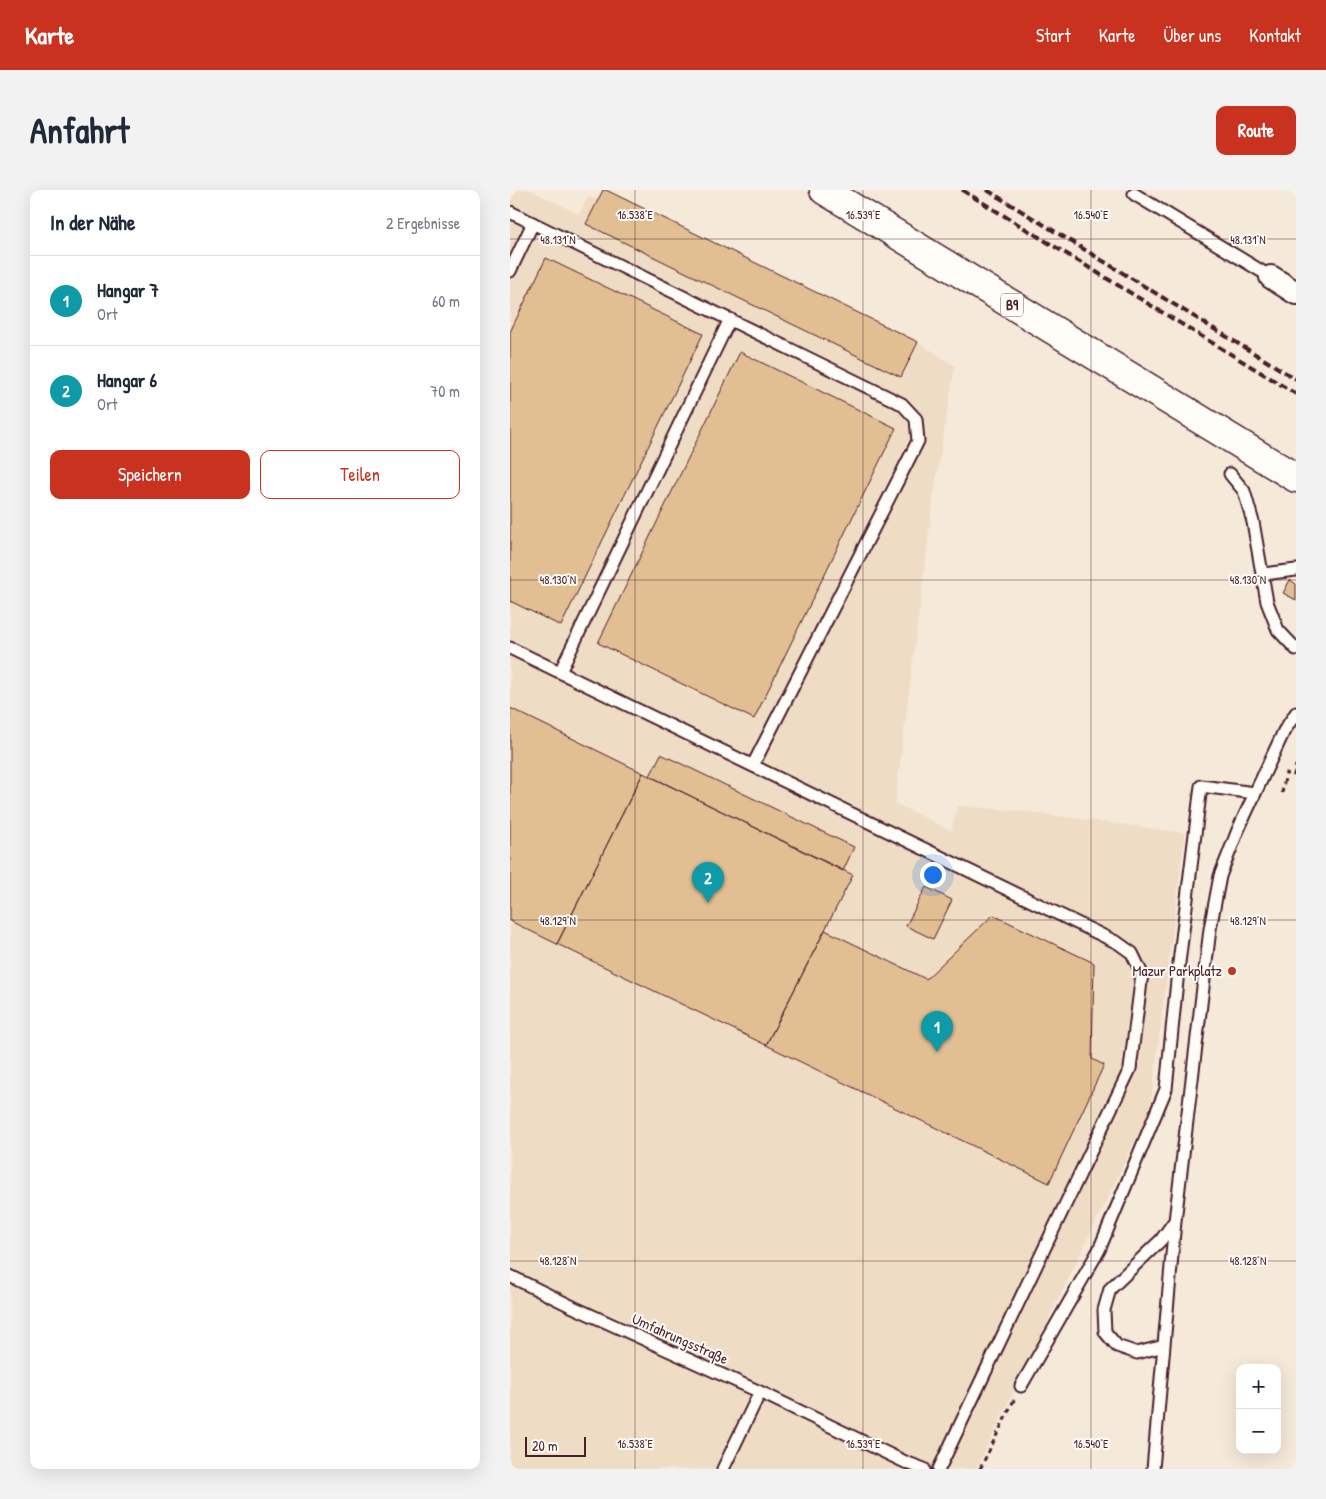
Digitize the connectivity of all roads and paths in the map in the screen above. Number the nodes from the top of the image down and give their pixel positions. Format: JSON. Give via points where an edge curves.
{"nodes":[{"id":1,"x":824,"y":190,"type":"edge"},
{"id":2,"x":1134,"y":194,"type":"dead end"},
{"id":3,"x":510,"y":212,"type":"edge"},
{"id":4,"x":533,"y":223,"type":"junction"},
{"id":5,"x":510,"y":271,"type":"edge"},
{"id":6,"x":1271,"y":277,"type":"joint"},
{"id":7,"x":1296,"y":293,"type":"edge"},
{"id":8,"x":730,"y":319,"type":"junction"},
{"id":9,"x":1230,"y":474,"type":"dead end"},
{"id":10,"x":1296,"y":478,"type":"edge"},
{"id":11,"x":1296,"y":570,"type":"edge"},
{"id":12,"x":1263,"y":574,"type":"junction"},
{"id":13,"x":510,"y":648,"type":"edge"},
{"id":14,"x":1296,"y":649,"type":"edge"},
{"id":15,"x":560,"y":672,"type":"junction"},
{"id":16,"x":1296,"y":713,"type":"edge"},
{"id":17,"x":753,"y":765,"type":"junction"},
{"id":18,"x":1296,"y":765,"type":"edge"},
{"id":19,"x":1255,"y":793,"type":"junction"},
{"id":20,"x":1282,"y":793,"type":"dead end"},
{"id":21,"x":1176,"y":1221,"type":"junction"},
{"id":22,"x":510,"y":1276,"type":"edge"},
{"id":23,"x":1164,"y":1346,"type":"junction"},
{"id":24,"x":1021,"y":1386,"type":"joint"},
{"id":25,"x":760,"y":1392,"type":"junction"},
{"id":26,"x":723,"y":1469,"type":"edge"},
{"id":27,"x":924,"y":1469,"type":"edge"},
{"id":28,"x":939,"y":1469,"type":"edge"},
{"id":29,"x":980,"y":1469,"type":"edge"},
{"id":30,"x":1153,"y":1469,"type":"edge"}],
"edges":[{"from":1,"to":10,"type":"main road","number":"B9"},
{"from":2,"to":6,"type":"lane"},
{"from":3,"to":4,"type":"lane"},
{"from":4,"to":5,"type":"lane"},
{"from":4,"to":8,"type":"lane"},
{"from":6,"to":7,"type":"street"},
{"from":8,"to":15,"type":"lane"},
{"from":8,"to":17,"type":"lane","via":[[902,404],[916,419],[918,441]]},
{"from":9,"to":12,"type":"lane","via":[[1244,490],[1254,522]]},
{"from":11,"to":12,"type":"lane"},
{"from":12,"to":14,"type":"lane","via":[[1267,602],[1278,630]]},
{"from":13,"to":15,"type":"lane"},
{"from":15,"to":17,"type":"lane"},
{"from":16,"to":19,"type":"lane"},
{"from":17,"to":28,"type":"lane","via":[[1118,943],[1132,953],[1142,974],[1130,1069],[1124,1084]]},
{"from":18,"to":20,"type":"path","via":[[1294,775],[1286,773]]},
{"from":19,"to":21,"type":"lane","via":[[1220,876],[1210,929]]},
{"from":19,"to":24,"type":"lane","via":[[1201,786],[1166,1089],[1099,1250]]},
{"from":21,"to":23,"type":"lane"},
{"from":21,"to":23,"type":"lane","via":[[1110,1289],[1104,1310],[1104,1332],[1117,1346],[1137,1353]]},
{"from":22,"to":25,"type":"lane","name":"Umfahrungsstraße"},
{"from":23,"to":30,"type":"lane"},
{"from":24,"to":29,"type":"path"},
{"from":25,"to":26,"type":"lane"},
{"from":25,"to":27,"type":"lane","name":"Umfahrungsstraße"}]}
